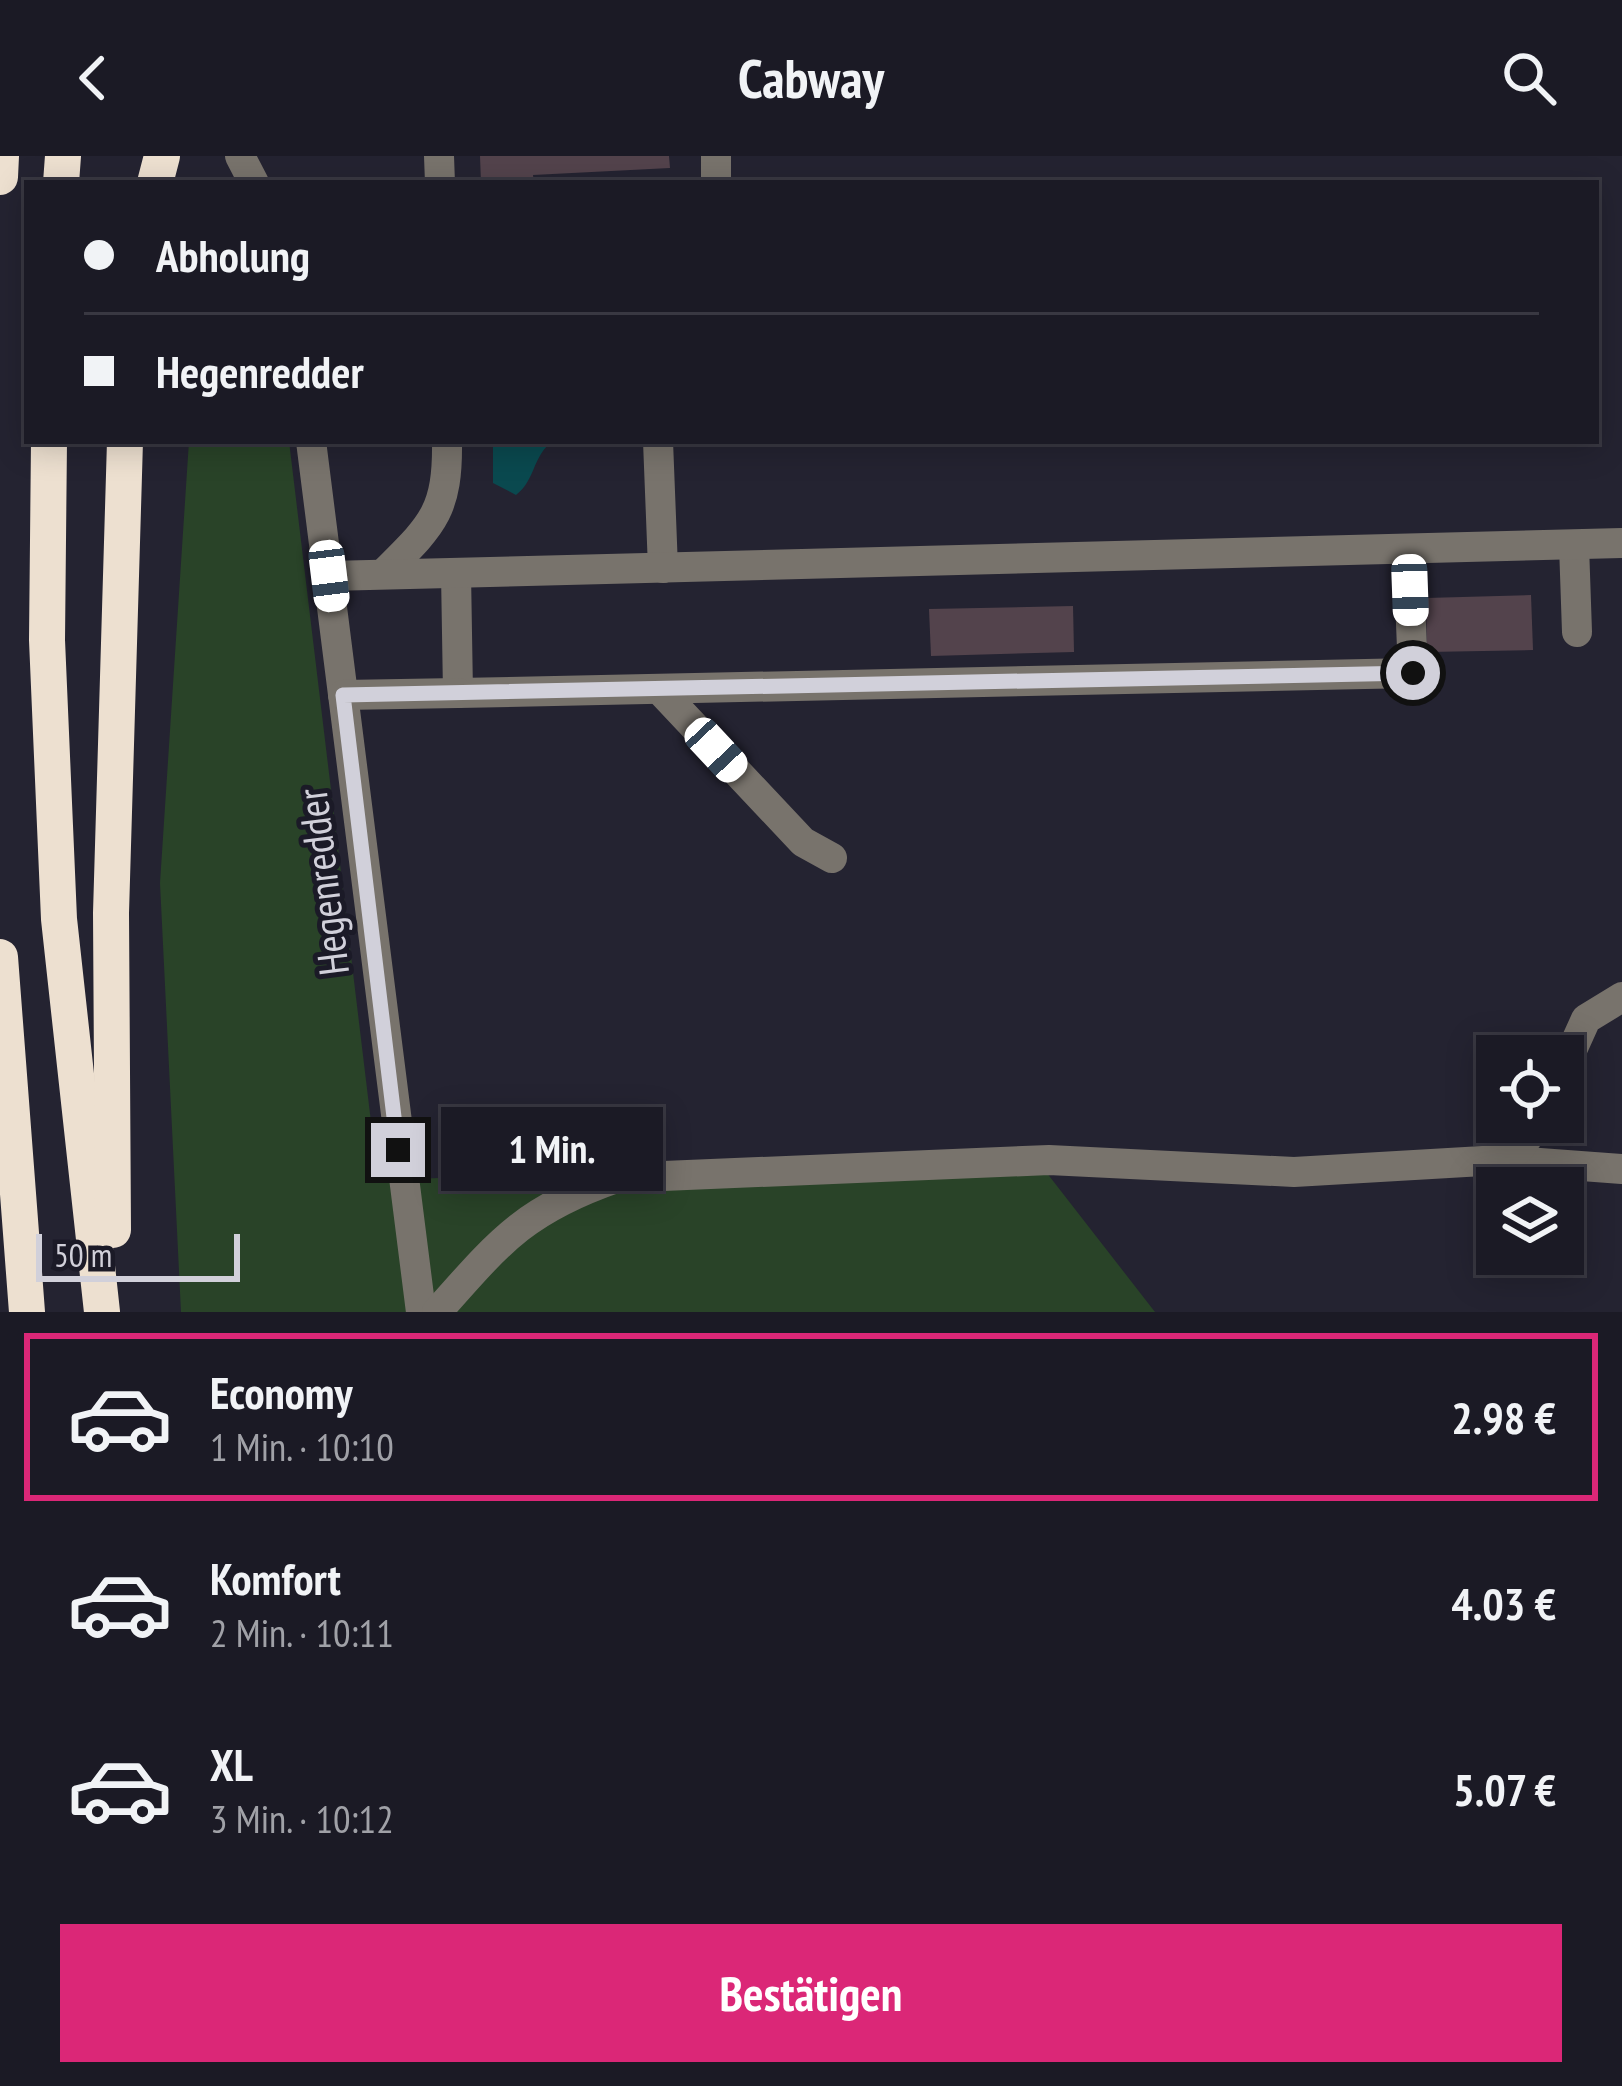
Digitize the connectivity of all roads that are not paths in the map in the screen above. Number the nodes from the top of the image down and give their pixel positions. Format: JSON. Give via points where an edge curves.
{"nodes":[{"id":1,"x":1,"y":156,"type":"edge"},
{"id":2,"x":0,"y":177,"type":"edge"},
{"id":3,"x":49,"y":444,"type":"edge"},
{"id":4,"x":125,"y":444,"type":"edge"},
{"id":5,"x":311,"y":444,"type":"edge"},
{"id":6,"x":447,"y":444,"type":"edge"},
{"id":7,"x":658,"y":444,"type":"edge"},
{"id":8,"x":1622,"y":543,"type":"edge"},
{"id":9,"x":1574,"y":545,"type":"junction"},
{"id":10,"x":1408,"y":549,"type":"junction"},
{"id":11,"x":663,"y":568,"type":"junction"},
{"id":12,"x":456,"y":573,"type":"junction"},
{"id":13,"x":383,"y":574,"type":"junction"},
{"id":14,"x":329,"y":576,"type":"junction"},
{"id":15,"x":1576,"y":632,"type":"dead end"},
{"id":16,"x":659,"y":688,"type":"junction"},
{"id":17,"x":458,"y":693,"type":"junction"},
{"id":18,"x":343,"y":695,"type":"junction"},
{"id":19,"x":832,"y":858,"type":"dead end"},
{"id":20,"x":0,"y":957,"type":"edge"},
{"id":21,"x":1622,"y":997,"type":"edge"},
{"id":22,"x":1579,"y":1035,"type":"edge"},
{"id":23,"x":1524,"y":1143,"type":"edge"},
{"id":24,"x":1500,"y":1160,"type":"junction"},
{"id":25,"x":1622,"y":1169,"type":"edge"},
{"id":26,"x":27,"y":1312,"type":"edge"},
{"id":27,"x":102,"y":1312,"type":"edge"},
{"id":28,"x":114,"y":1312,"type":"edge"},
{"id":29,"x":421,"y":1312,"type":"edge"},
{"id":30,"x":437,"y":1312,"type":"edge"}],
"edges":[{"from":1,"to":2,"type":"highway"},
{"from":3,"to":27,"type":"highway","via":[[58,919]]},
{"from":4,"to":28,"type":"highway","via":[[111,913]]},
{"from":5,"to":14,"type":"street","name":"Hegenredder"},
{"from":6,"to":13,"type":"street","via":[[437,519]]},
{"from":7,"to":11,"type":"street"},
{"from":8,"to":9,"type":"street"},
{"from":9,"to":10,"type":"street"},
{"from":9,"to":15,"type":"street"},
{"from":10,"to":11,"type":"street"},
{"from":10,"to":16,"type":"street","via":[[1413,673]]},
{"from":11,"to":12,"type":"street"},
{"from":12,"to":13,"type":"street"},
{"from":12,"to":17,"type":"street"},
{"from":13,"to":14,"type":"street"},
{"from":14,"to":18,"type":"street","name":"Hegenredder"},
{"from":16,"to":17,"type":"street"},
{"from":16,"to":19,"type":"street","via":[[802,842]]},
{"from":17,"to":18,"type":"street"},
{"from":18,"to":29,"type":"street","name":"Hegenredder"},
{"from":20,"to":26,"type":"highway"},
{"from":21,"to":22,"type":"street","via":[[1586,1019]]},
{"from":23,"to":24,"type":"street"},
{"from":24,"to":25,"type":"street"},
{"from":24,"to":30,"type":"street","via":[[1294,1172],[1049,1160],[616,1178],[557,1198],[510,1230]]}]}
